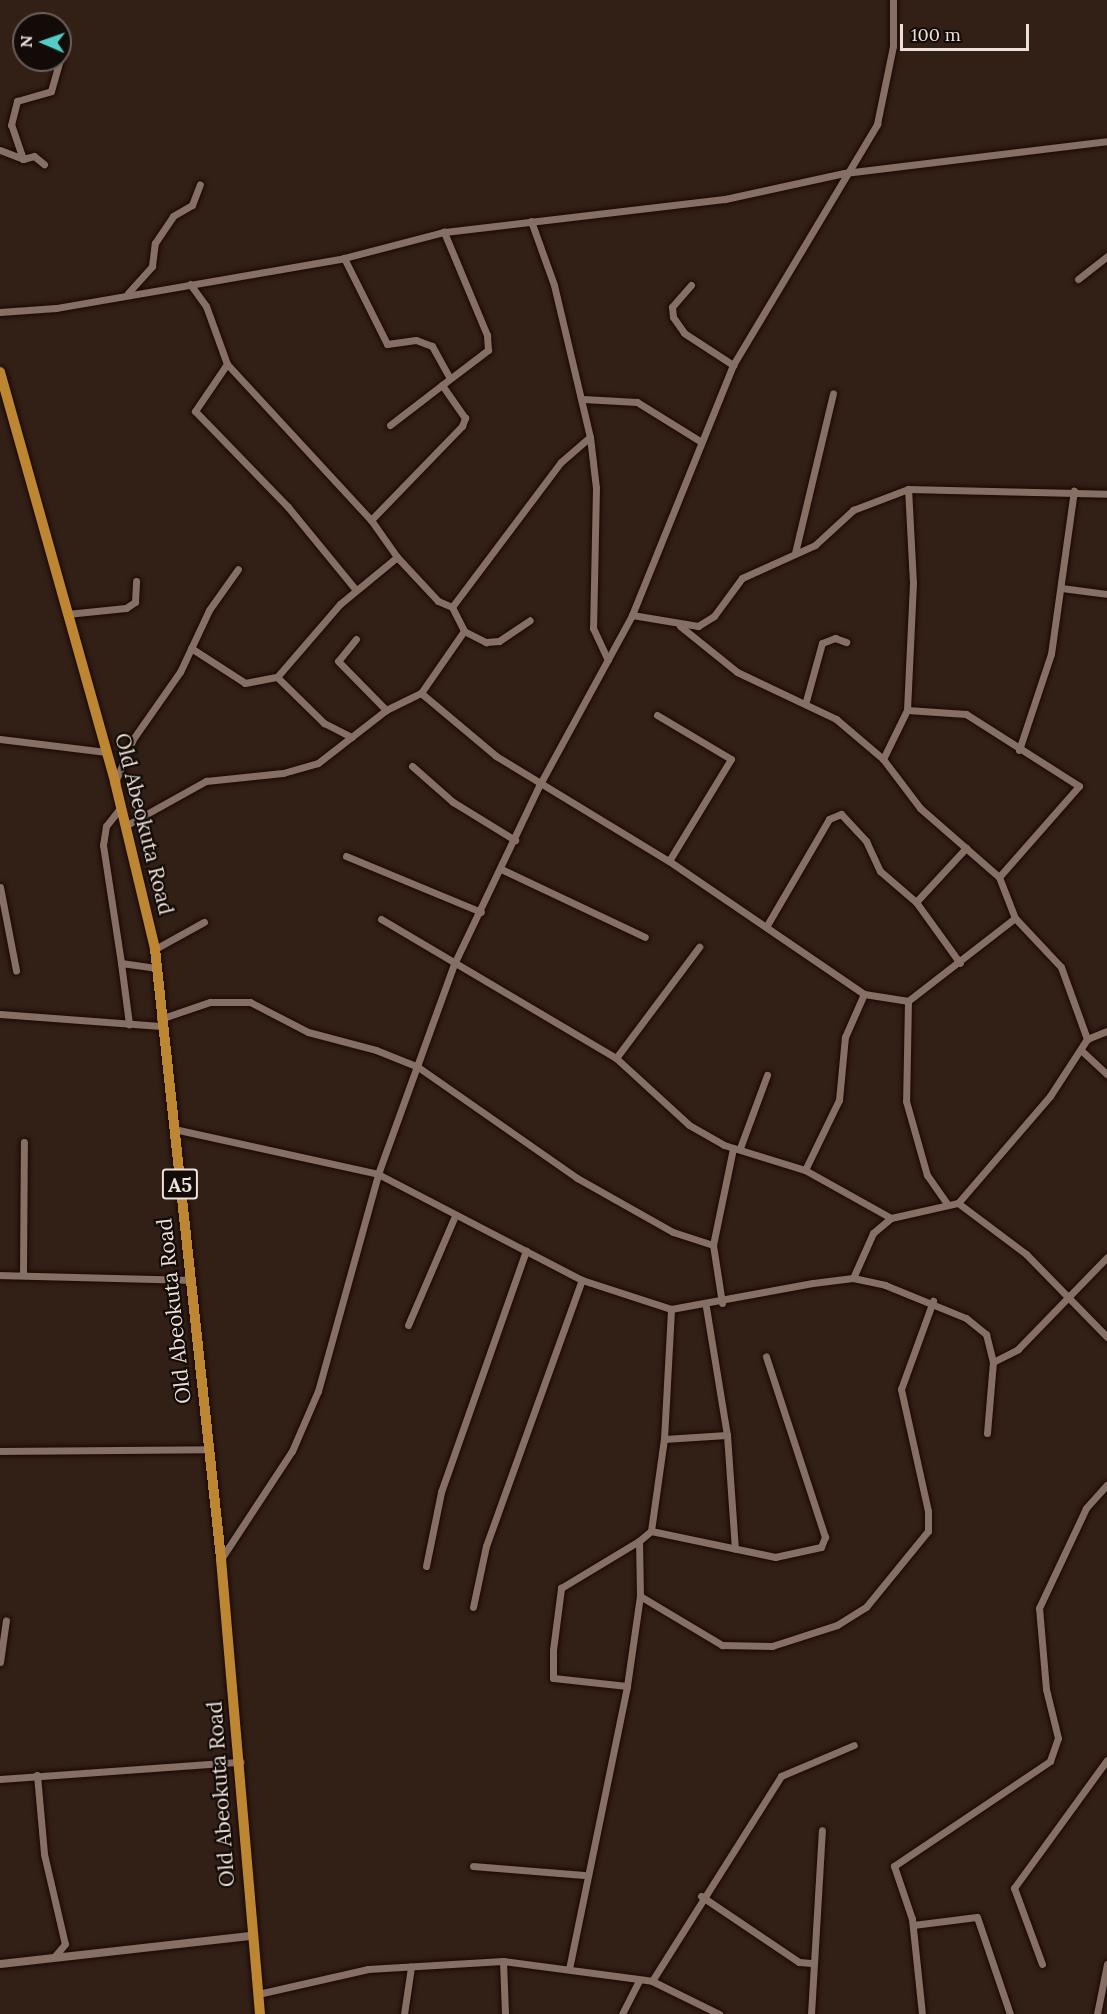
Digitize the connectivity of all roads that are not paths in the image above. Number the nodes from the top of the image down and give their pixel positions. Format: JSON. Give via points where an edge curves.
{"nodes":[{"id":1,"x":892,"y":0,"type":"edge"},
{"id":2,"x":56,"y":72,"type":"edge"},
{"id":3,"x":1107,"y":141,"type":"edge"},
{"id":4,"x":0,"y":150,"type":"edge"},
{"id":5,"x":22,"y":159,"type":"junction"},
{"id":6,"x":44,"y":164,"type":"dead end"},
{"id":7,"x":844,"y":173,"type":"junction"},
{"id":8,"x":200,"y":184,"type":"dead end"},
{"id":9,"x":531,"y":221,"type":"junction"},
{"id":10,"x":444,"y":232,"type":"junction"},
{"id":11,"x":1107,"y":256,"type":"edge"},
{"id":12,"x":344,"y":258,"type":"junction"},
{"id":13,"x":1078,"y":279,"type":"dead end"},
{"id":14,"x":190,"y":284,"type":"junction"},
{"id":15,"x":691,"y":285,"type":"dead end"},
{"id":16,"x":129,"y":293,"type":"junction"},
{"id":17,"x":0,"y":312,"type":"edge"},
{"id":18,"x":227,"y":364,"type":"junction"},
{"id":19,"x":733,"y":365,"type":"junction"},
{"id":20,"x":0,"y":372,"type":"edge"},
{"id":21,"x":450,"y":378,"type":"junction"},
{"id":22,"x":442,"y":385,"type":"junction"},
{"id":23,"x":833,"y":393,"type":"dead end"},
{"id":24,"x":583,"y":399,"type":"junction"},
{"id":25,"x":3,"y":401,"type":"edge"},
{"id":26,"x":390,"y":425,"type":"dead end"},
{"id":27,"x":590,"y":437,"type":"junction"},
{"id":28,"x":700,"y":441,"type":"junction"},
{"id":29,"x":908,"y":489,"type":"junction"},
{"id":30,"x":1074,"y":491,"type":"junction"},
{"id":31,"x":1107,"y":494,"type":"edge"},
{"id":32,"x":371,"y":520,"type":"junction"},
{"id":33,"x":795,"y":554,"type":"junction"},
{"id":34,"x":397,"y":557,"type":"junction"},
{"id":35,"x":238,"y":569,"type":"dead end"},
{"id":36,"x":136,"y":581,"type":"dead end"},
{"id":37,"x":1061,"y":588,"type":"junction"},
{"id":38,"x":356,"y":589,"type":"junction"},
{"id":39,"x":1107,"y":594,"type":"edge"},
{"id":40,"x":452,"y":607,"type":"junction"},
{"id":41,"x":67,"y":614,"type":"junction"},
{"id":42,"x":633,"y":615,"type":"junction"},
{"id":43,"x":530,"y":620,"type":"dead end"},
{"id":44,"x":680,"y":626,"type":"junction"},
{"id":45,"x":464,"y":631,"type":"junction"},
{"id":46,"x":356,"y":639,"type":"dead end"},
{"id":47,"x":846,"y":642,"type":"dead end"},
{"id":48,"x":191,"y":648,"type":"junction"},
{"id":49,"x":608,"y":660,"type":"junction"},
{"id":50,"x":277,"y":676,"type":"junction"},
{"id":51,"x":421,"y":693,"type":"junction"},
{"id":52,"x":806,"y":701,"type":"junction"},
{"id":53,"x":386,"y":710,"type":"junction"},
{"id":54,"x":907,"y":710,"type":"junction"},
{"id":55,"x":657,"y":715,"type":"dead end"},
{"id":56,"x":352,"y":737,"type":"junction"},
{"id":57,"x":0,"y":739,"type":"edge"},
{"id":58,"x":1019,"y":750,"type":"junction"},
{"id":59,"x":106,"y":752,"type":"junction"},
{"id":60,"x":883,"y":759,"type":"junction"},
{"id":61,"x":412,"y":766,"type":"dead end"},
{"id":62,"x":115,"y":782,"type":"junction"},
{"id":63,"x":540,"y":784,"type":"junction"},
{"id":64,"x":121,"y":807,"type":"junction"},
{"id":65,"x":125,"y":826,"type":"junction"},
{"id":66,"x":515,"y":840,"type":"junction"},
{"id":67,"x":966,"y":848,"type":"junction"},
{"id":68,"x":346,"y":856,"type":"dead end"},
{"id":69,"x":669,"y":861,"type":"junction"},
{"id":70,"x":501,"y":869,"type":"junction"},
{"id":71,"x":999,"y":877,"type":"junction"},
{"id":72,"x":0,"y":887,"type":"edge"},
{"id":73,"x":916,"y":902,"type":"junction"},
{"id":74,"x":481,"y":912,"type":"junction"},
{"id":75,"x":1015,"y":918,"type":"junction"},
{"id":76,"x":381,"y":919,"type":"dead end"},
{"id":77,"x":204,"y":922,"type":"dead end"},
{"id":78,"x":766,"y":927,"type":"junction"},
{"id":79,"x":645,"y":937,"type":"dead end"},
{"id":80,"x":699,"y":947,"type":"dead end"},
{"id":81,"x":155,"y":949,"type":"junction"},
{"id":82,"x":121,"y":963,"type":"junction"},
{"id":83,"x":960,"y":963,"type":"junction"},
{"id":84,"x":454,"y":964,"type":"junction"},
{"id":85,"x":156,"y":968,"type":"junction"},
{"id":86,"x":16,"y":970,"type":"dead end"},
{"id":87,"x":864,"y":994,"type":"junction"},
{"id":88,"x":908,"y":1001,"type":"junction"},
{"id":89,"x":0,"y":1014,"type":"edge"},
{"id":90,"x":161,"y":1023,"type":"junction"},
{"id":91,"x":129,"y":1024,"type":"junction"},
{"id":92,"x":1107,"y":1030,"type":"edge"},
{"id":93,"x":1087,"y":1039,"type":"junction"},
{"id":94,"x":1083,"y":1052,"type":"junction"},
{"id":95,"x":616,"y":1058,"type":"junction"},
{"id":96,"x":418,"y":1067,"type":"junction"},
{"id":97,"x":1107,"y":1074,"type":"edge"},
{"id":98,"x":767,"y":1075,"type":"dead end"},
{"id":99,"x":174,"y":1129,"type":"junction"},
{"id":100,"x":24,"y":1142,"type":"dead end"},
{"id":101,"x":736,"y":1148,"type":"junction"},
{"id":102,"x":805,"y":1170,"type":"junction"},
{"id":103,"x":378,"y":1174,"type":"junction"},
{"id":104,"x":958,"y":1203,"type":"junction"},
{"id":105,"x":947,"y":1204,"type":"junction"},
{"id":106,"x":454,"y":1218,"type":"junction"},
{"id":107,"x":891,"y":1218,"type":"junction"},
{"id":108,"x":713,"y":1245,"type":"junction"},
{"id":109,"x":526,"y":1251,"type":"junction"},
{"id":110,"x":1107,"y":1257,"type":"edge"},
{"id":111,"x":22,"y":1274,"type":"junction"},
{"id":112,"x":0,"y":1275,"type":"edge"},
{"id":113,"x":854,"y":1278,"type":"junction"},
{"id":114,"x":190,"y":1280,"type":"junction"},
{"id":115,"x":582,"y":1280,"type":"junction"},
{"id":116,"x":1063,"y":1297,"type":"junction"},
{"id":117,"x":933,"y":1300,"type":"junction"},
{"id":118,"x":722,"y":1303,"type":"junction"},
{"id":119,"x":706,"y":1306,"type":"junction"},
{"id":120,"x":670,"y":1309,"type":"junction"},
{"id":121,"x":408,"y":1325,"type":"dead end"},
{"id":122,"x":1107,"y":1337,"type":"edge"},
{"id":123,"x":766,"y":1356,"type":"dead end"},
{"id":124,"x":993,"y":1362,"type":"junction"},
{"id":125,"x":987,"y":1433,"type":"dead end"},
{"id":126,"x":727,"y":1435,"type":"junction"},
{"id":127,"x":664,"y":1439,"type":"junction"},
{"id":128,"x":209,"y":1449,"type":"junction"},
{"id":129,"x":0,"y":1451,"type":"edge"},
{"id":130,"x":1107,"y":1485,"type":"edge"},
{"id":131,"x":651,"y":1531,"type":"junction"},
{"id":132,"x":639,"y":1541,"type":"junction"},
{"id":133,"x":735,"y":1549,"type":"junction"},
{"id":134,"x":221,"y":1559,"type":"junction"},
{"id":135,"x":426,"y":1566,"type":"dead end"},
{"id":136,"x":640,"y":1596,"type":"junction"},
{"id":137,"x":473,"y":1607,"type":"dead end"},
{"id":138,"x":6,"y":1620,"type":"dead end"},
{"id":139,"x":0,"y":1662,"type":"edge"},
{"id":140,"x":627,"y":1686,"type":"junction"},
{"id":141,"x":854,"y":1745,"type":"dead end"},
{"id":142,"x":1107,"y":1760,"type":"edge"},
{"id":143,"x":240,"y":1761,"type":"junction"},
{"id":144,"x":38,"y":1775,"type":"junction"},
{"id":145,"x":0,"y":1779,"type":"edge"},
{"id":146,"x":822,"y":1830,"type":"dead end"},
{"id":147,"x":473,"y":1866,"type":"dead end"},
{"id":148,"x":584,"y":1875,"type":"junction"},
{"id":149,"x":701,"y":1896,"type":"junction"},
{"id":150,"x":913,"y":1925,"type":"junction"},
{"id":151,"x":250,"y":1936,"type":"junction"},
{"id":152,"x":54,"y":1957,"type":"junction"},
{"id":153,"x":503,"y":1961,"type":"junction"},
{"id":154,"x":811,"y":1963,"type":"junction"},
{"id":155,"x":0,"y":1964,"type":"edge"},
{"id":156,"x":1042,"y":1964,"type":"dead end"},
{"id":157,"x":1107,"y":1964,"type":"edge"},
{"id":158,"x":411,"y":1967,"type":"junction"},
{"id":159,"x":569,"y":1969,"type":"junction"},
{"id":160,"x":639,"y":1980,"type":"junction"},
{"id":161,"x":652,"y":1981,"type":"junction"},
{"id":162,"x":258,"y":1994,"type":"junction"},
{"id":163,"x":260,"y":2014,"type":"edge"},
{"id":164,"x":404,"y":2014,"type":"edge"},
{"id":165,"x":505,"y":2014,"type":"edge"},
{"id":166,"x":622,"y":2014,"type":"edge"},
{"id":167,"x":719,"y":2014,"type":"edge"},
{"id":168,"x":811,"y":2014,"type":"edge"},
{"id":169,"x":922,"y":2014,"type":"edge"},
{"id":170,"x":1010,"y":2014,"type":"edge"},
{"id":171,"x":1097,"y":2014,"type":"edge"}],
"edges":[{"from":1,"to":7,"type":"street","via":[[893,46],[877,124]]},
{"from":2,"to":5,"type":"street","via":[[51,91],[17,101],[11,125]]},
{"from":3,"to":7,"type":"street"},
{"from":4,"to":5,"type":"street"},
{"from":5,"to":6,"type":"street","via":[[34,156]]},
{"from":7,"to":9,"type":"street","via":[[725,199]]},
{"from":7,"to":19,"type":"street"},
{"from":8,"to":16,"type":"street","via":[[192,205],[173,216],[154,243],[152,266]]},
{"from":9,"to":10,"type":"street"},
{"from":9,"to":24,"type":"street"},
{"from":10,"to":12,"type":"street"},
{"from":10,"to":21,"type":"street","via":[[490,342],[488,350]]},
{"from":11,"to":13,"type":"street"},
{"from":12,"to":14,"type":"street"},
{"from":12,"to":21,"type":"street","via":[[387,344],[416,340],[432,346]]},
{"from":14,"to":16,"type":"street"},
{"from":14,"to":18,"type":"street","via":[[198,290]]},
{"from":15,"to":19,"type":"street","via":[[672,307],[674,317],[684,333]]},
{"from":16,"to":17,"type":"street"},
{"from":18,"to":32,"type":"street"},
{"from":18,"to":38,"type":"street","via":[[195,411],[288,507]]},
{"from":19,"to":28,"type":"street"},
{"from":20,"to":25,"type":"highway","name":"Old Abeokuta Road","number":"A5"},
{"from":21,"to":22,"type":"street"},
{"from":22,"to":26,"type":"street"},
{"from":22,"to":32,"type":"street","via":[[465,418],[462,426]]},
{"from":23,"to":33,"type":"street"},
{"from":24,"to":27,"type":"street"},
{"from":24,"to":28,"type":"street","via":[[637,402]]},
{"from":25,"to":41,"type":"highway","name":"Old Abeokuta Road","number":"A5"},
{"from":27,"to":40,"type":"street","via":[[561,462]]},
{"from":27,"to":49,"type":"street","via":[[596,488],[593,628]]},
{"from":28,"to":42,"type":"street"},
{"from":29,"to":30,"type":"street"},
{"from":29,"to":33,"type":"street","via":[[853,510],[815,545]]},
{"from":29,"to":54,"type":"street","via":[[913,583]]},
{"from":30,"to":31,"type":"street"},
{"from":30,"to":37,"type":"street"},
{"from":32,"to":34,"type":"street"},
{"from":33,"to":44,"type":"street","via":[[742,578],[714,616],[698,626]]},
{"from":34,"to":38,"type":"street"},
{"from":34,"to":40,"type":"street","via":[[438,601]]},
{"from":35,"to":48,"type":"street","via":[[209,610]]},
{"from":36,"to":41,"type":"street","via":[[135,602],[126,609]]},
{"from":37,"to":39,"type":"street"},
{"from":37,"to":58,"type":"street","via":[[1051,654]]},
{"from":38,"to":50,"type":"street"},
{"from":40,"to":45,"type":"street"},
{"from":41,"to":59,"type":"highway","name":"Old Abeokuta Road","number":"A5"},
{"from":42,"to":44,"type":"street"},
{"from":42,"to":49,"type":"street"},
{"from":43,"to":45,"type":"street","via":[[499,641],[486,642]]},
{"from":44,"to":52,"type":"street","via":[[737,672]]},
{"from":45,"to":51,"type":"street"},
{"from":46,"to":53,"type":"street","via":[[338,661]]},
{"from":47,"to":52,"type":"street","via":[[835,638],[822,643],[814,654]]},
{"from":48,"to":50,"type":"street","via":[[245,683]]},
{"from":48,"to":62,"type":"street","via":[[132,739]]},
{"from":49,"to":63,"type":"street"},
{"from":50,"to":56,"type":"street","via":[[324,723]]},
{"from":51,"to":53,"type":"street"},
{"from":51,"to":63,"type":"street","via":[[496,756]]},
{"from":52,"to":60,"type":"street"},
{"from":53,"to":56,"type":"street"},
{"from":54,"to":58,"type":"street","via":[[966,714]]},
{"from":54,"to":60,"type":"street"},
{"from":55,"to":69,"type":"street","via":[[731,759]]},
{"from":56,"to":65,"type":"street","via":[[318,763],[283,773],[206,781]]},
{"from":57,"to":59,"type":"street"},
{"from":58,"to":71,"type":"street","via":[[1079,786]]},
{"from":59,"to":62,"type":"highway","name":"Old Abeokuta Road","number":"A5"},
{"from":60,"to":67,"type":"street","via":[[920,808]]},
{"from":61,"to":66,"type":"street","via":[[453,802]]},
{"from":62,"to":64,"type":"highway","name":"Old Abeokuta Road","number":"A5"},
{"from":63,"to":66,"type":"street"},
{"from":63,"to":69,"type":"street"},
{"from":64,"to":65,"type":"highway","name":"Old Abeokuta Road","number":"A5"},
{"from":64,"to":82,"type":"street","via":[[106,826],[103,845]]},
{"from":65,"to":81,"type":"highway","name":"Old Abeokuta Road","number":"A5"},
{"from":66,"to":70,"type":"street"},
{"from":67,"to":71,"type":"street"},
{"from":67,"to":73,"type":"street"},
{"from":68,"to":74,"type":"street"},
{"from":69,"to":78,"type":"street"},
{"from":70,"to":74,"type":"street"},
{"from":70,"to":79,"type":"street"},
{"from":71,"to":75,"type":"street"},
{"from":72,"to":86,"type":"street"},
{"from":73,"to":78,"type":"street","via":[[880,871],[866,842],[836,814]]},
{"from":73,"to":83,"type":"street"},
{"from":74,"to":84,"type":"street"},
{"from":75,"to":83,"type":"street"},
{"from":75,"to":93,"type":"street","via":[[1061,968]]},
{"from":76,"to":84,"type":"street"},
{"from":77,"to":81,"type":"street"},
{"from":78,"to":87,"type":"street"},
{"from":80,"to":95,"type":"street"},
{"from":81,"to":85,"type":"highway","name":"Old Abeokuta Road","number":"A5"},
{"from":82,"to":85,"type":"street"},
{"from":82,"to":91,"type":"street"},
{"from":83,"to":88,"type":"street"},
{"from":84,"to":95,"type":"street"},
{"from":84,"to":96,"type":"street"},
{"from":85,"to":90,"type":"highway","name":"Old Abeokuta Road","number":"A5"},
{"from":87,"to":88,"type":"street"},
{"from":87,"to":102,"type":"street","via":[[845,1037],[839,1100]]},
{"from":88,"to":105,"type":"street","via":[[906,1101],[927,1175]]},
{"from":89,"to":91,"type":"street"},
{"from":90,"to":91,"type":"street"},
{"from":90,"to":96,"type":"street","via":[[210,1002],[250,1002],[308,1032]]},
{"from":90,"to":99,"type":"highway","name":"Old Abeokuta Road","number":"A5"},
{"from":92,"to":93,"type":"street"},
{"from":93,"to":94,"type":"street"},
{"from":94,"to":97,"type":"street"},
{"from":94,"to":104,"type":"street"},
{"from":95,"to":101,"type":"street","via":[[689,1125]]},
{"from":96,"to":103,"type":"street"},
{"from":96,"to":108,"type":"street","via":[[577,1178],[673,1232]]},
{"from":98,"to":101,"type":"street"},
{"from":99,"to":103,"type":"street"},
{"from":99,"to":114,"type":"highway","name":"Old Abeokuta Road","number":"A5"},
{"from":100,"to":111,"type":"street"},
{"from":101,"to":102,"type":"street"},
{"from":101,"to":108,"type":"street"},
{"from":102,"to":107,"type":"street"},
{"from":103,"to":106,"type":"street"},
{"from":103,"to":134,"type":"street","via":[[318,1391],[292,1451]]},
{"from":104,"to":105,"type":"street"},
{"from":104,"to":116,"type":"street","via":[[1026,1254]]},
{"from":105,"to":107,"type":"street"},
{"from":106,"to":109,"type":"street"},
{"from":106,"to":121,"type":"street"},
{"from":107,"to":113,"type":"street","via":[[873,1233]]},
{"from":108,"to":118,"type":"street"},
{"from":109,"to":115,"type":"street"},
{"from":109,"to":135,"type":"street","via":[[441,1492]]},
{"from":110,"to":116,"type":"street"},
{"from":111,"to":112,"type":"street"},
{"from":111,"to":114,"type":"street"},
{"from":113,"to":117,"type":"street"},
{"from":113,"to":118,"type":"street"},
{"from":114,"to":128,"type":"highway","name":"Old Abeokuta Road","number":"A5"},
{"from":115,"to":120,"type":"street"},
{"from":115,"to":137,"type":"street","via":[[486,1546]]},
{"from":116,"to":122,"type":"street"},
{"from":116,"to":124,"type":"street","via":[[1018,1349]]},
{"from":117,"to":124,"type":"street","via":[[986,1334]]},
{"from":117,"to":136,"type":"street","via":[[901,1389],[928,1511],[928,1531],[866,1607],[837,1625],[772,1646],[722,1645]]},
{"from":118,"to":119,"type":"street"},
{"from":119,"to":120,"type":"street"},
{"from":119,"to":126,"type":"street"},
{"from":120,"to":127,"type":"street"},
{"from":123,"to":133,"type":"street","via":[[825,1537],[821,1547],[775,1557]]},
{"from":124,"to":125,"type":"street"},
{"from":126,"to":127,"type":"street"},
{"from":126,"to":133,"type":"street"},
{"from":127,"to":131,"type":"street"},
{"from":128,"to":129,"type":"street"},
{"from":128,"to":134,"type":"highway","name":"Old Abeokuta Road","number":"A5"},
{"from":130,"to":150,"type":"street","via":[[1086,1508],[1039,1608],[1046,1689],[1059,1738],[1050,1761],[894,1866]]},
{"from":131,"to":132,"type":"street"},
{"from":131,"to":133,"type":"street"},
{"from":132,"to":136,"type":"street"},
{"from":132,"to":140,"type":"street","via":[[561,1588],[553,1650],[554,1678]]},
{"from":134,"to":143,"type":"highway","name":"Old Abeokuta Road","number":"A5"},
{"from":136,"to":140,"type":"street"},
{"from":138,"to":139,"type":"street"},
{"from":140,"to":148,"type":"street"},
{"from":141,"to":149,"type":"street","via":[[781,1776]]},
{"from":142,"to":156,"type":"street","via":[[1014,1888]]},
{"from":143,"to":144,"type":"street"},
{"from":143,"to":151,"type":"highway","name":"Old Abeokuta Road","number":"A5"},
{"from":144,"to":145,"type":"street"},
{"from":144,"to":152,"type":"street","via":[[44,1854],[65,1944]]},
{"from":146,"to":154,"type":"street"},
{"from":147,"to":148,"type":"street"},
{"from":148,"to":159,"type":"street"},
{"from":149,"to":154,"type":"street","via":[[799,1962]]},
{"from":149,"to":161,"type":"street"},
{"from":150,"to":169,"type":"street"},
{"from":150,"to":170,"type":"street","via":[[977,1917]]},
{"from":151,"to":152,"type":"street"},
{"from":151,"to":162,"type":"highway","name":"Old Abeokuta Road","number":"A5"},
{"from":152,"to":155,"type":"street"},
{"from":153,"to":158,"type":"street"},
{"from":153,"to":159,"type":"street"},
{"from":153,"to":165,"type":"street"},
{"from":154,"to":168,"type":"street"},
{"from":157,"to":171,"type":"street"},
{"from":158,"to":162,"type":"street","via":[[368,1969]]},
{"from":158,"to":164,"type":"street"},
{"from":159,"to":160,"type":"street"},
{"from":160,"to":161,"type":"street"},
{"from":160,"to":166,"type":"street"},
{"from":161,"to":167,"type":"street"},
{"from":162,"to":163,"type":"highway","name":"Old Abeokuta Road","number":"A5"}]}
